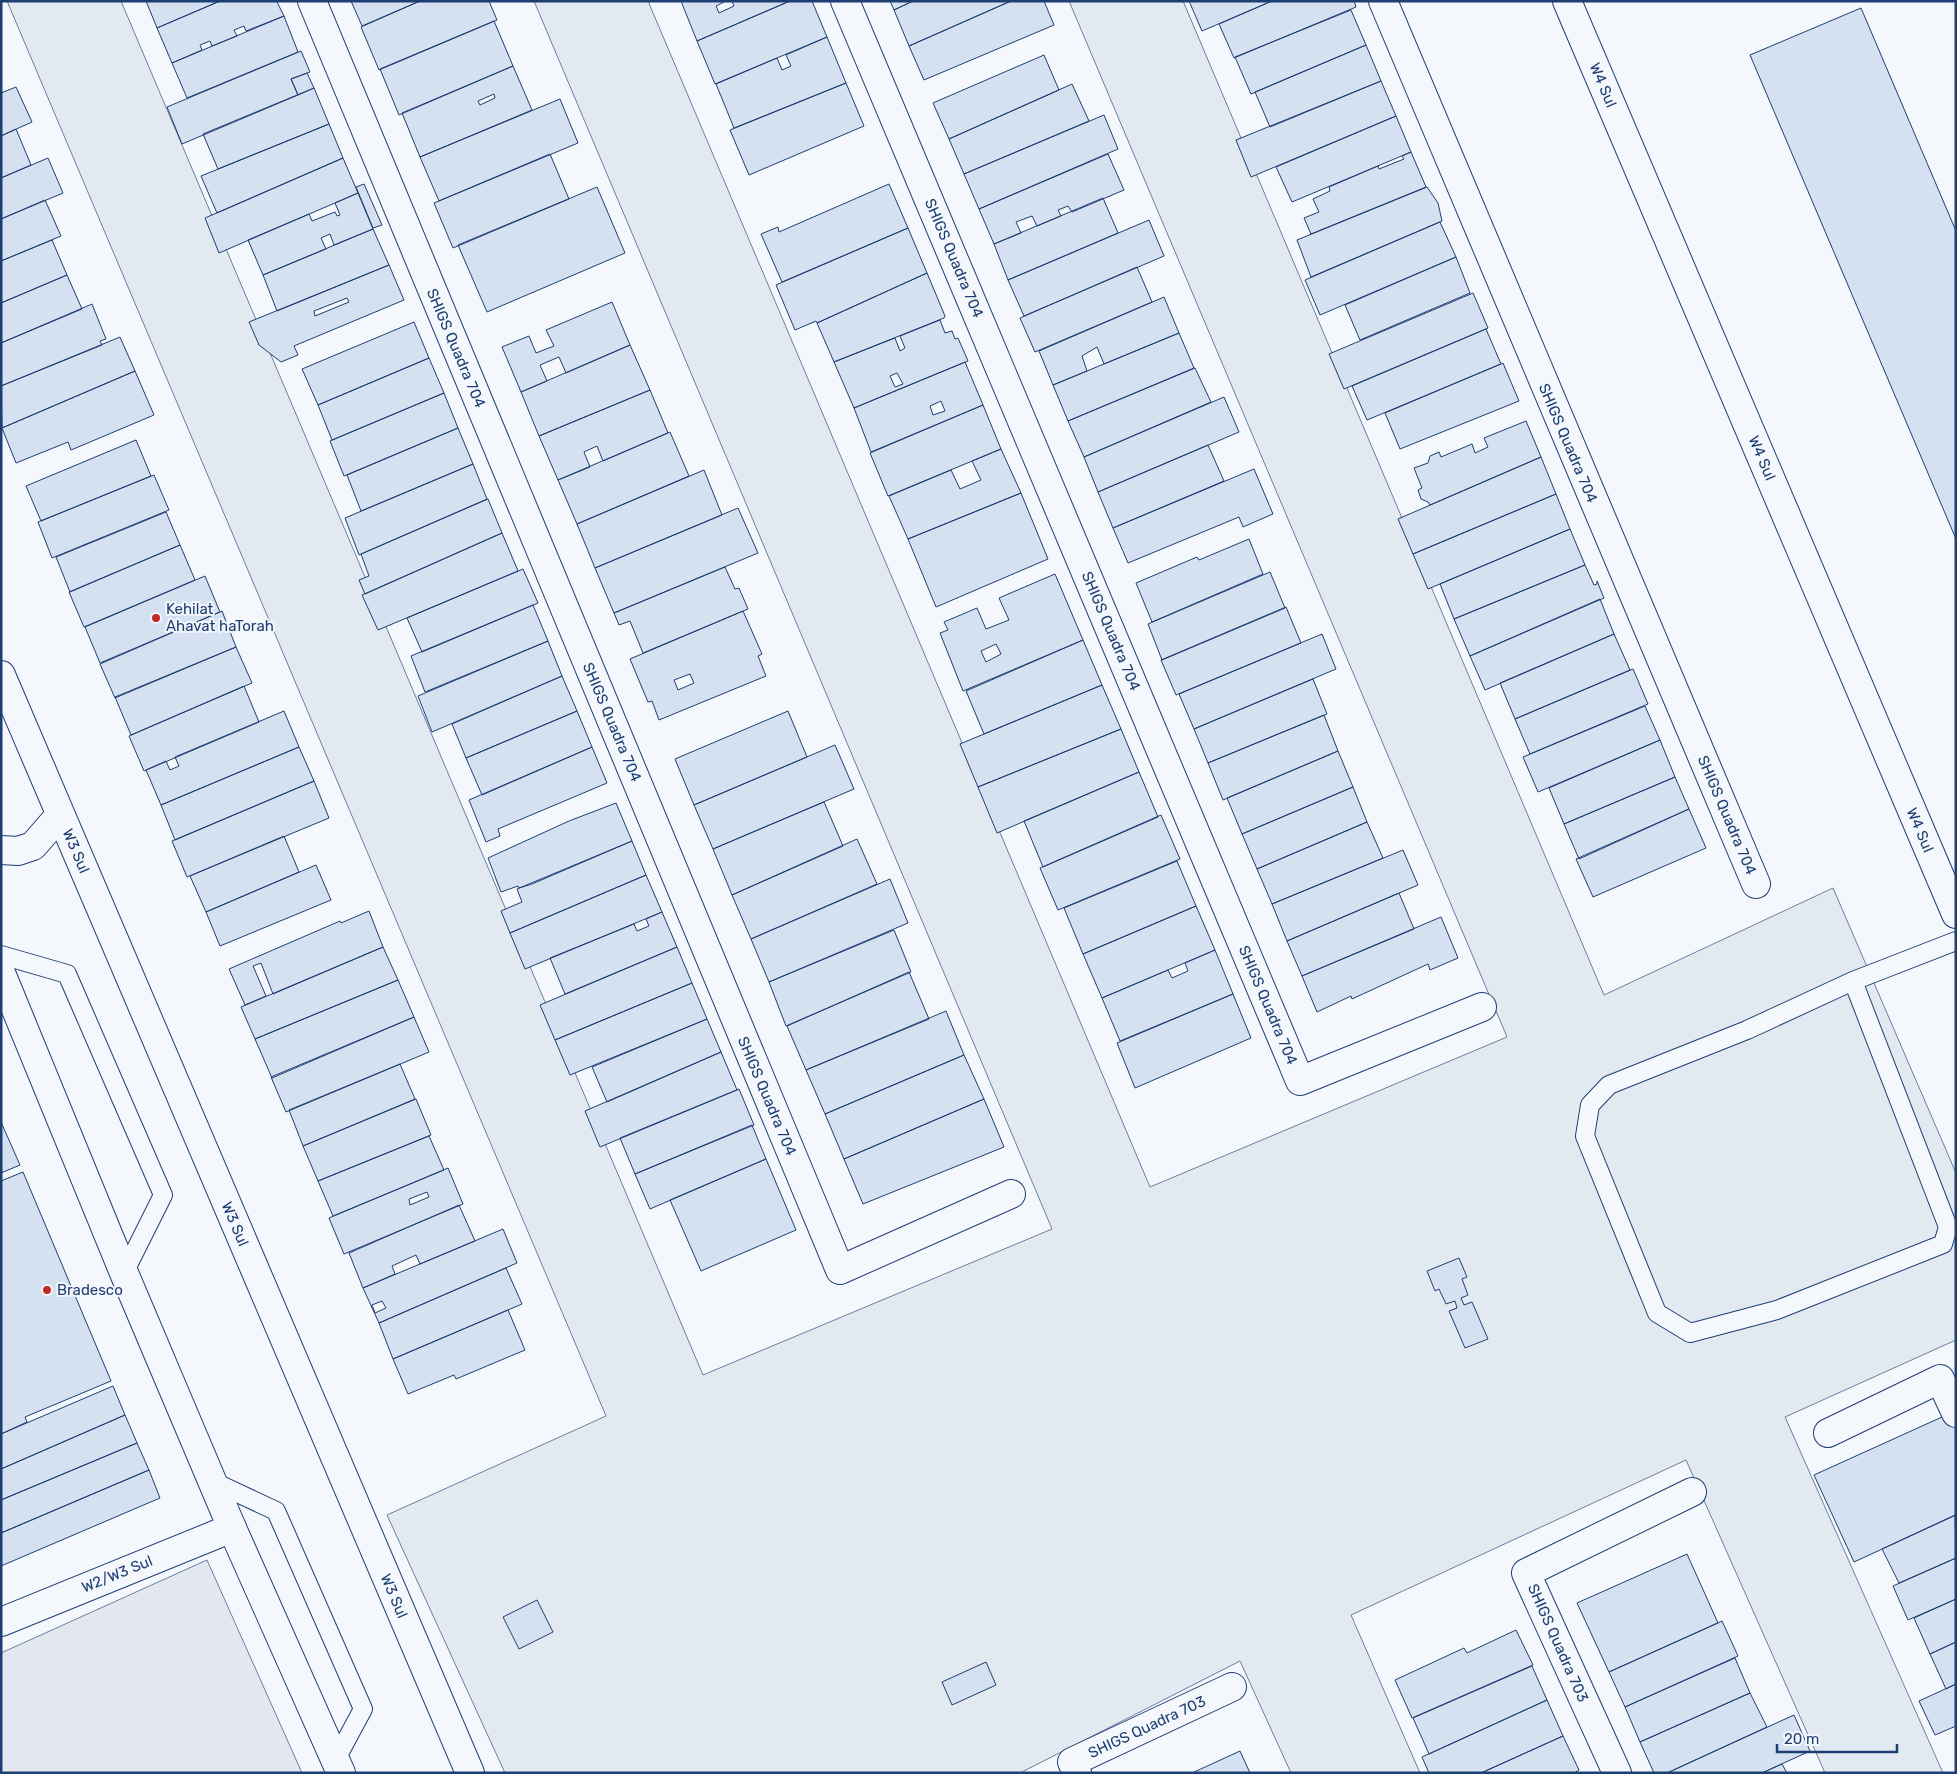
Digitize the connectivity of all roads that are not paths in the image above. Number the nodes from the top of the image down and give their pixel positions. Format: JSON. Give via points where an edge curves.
{"nodes":[{"id":1,"x":312,"y":1,"type":"edge"},
{"id":2,"x":845,"y":1,"type":"edge"},
{"id":3,"x":1382,"y":1,"type":"edge"},
{"id":4,"x":1567,"y":1,"type":"edge"},
{"id":5,"x":1,"y":675,"type":"edge"},
{"id":6,"x":60,"y":815,"type":"junction"},
{"id":7,"x":1,"y":850,"type":"edge"},
{"id":8,"x":1756,"y":884,"type":"dead end"},
{"id":9,"x":1956,"y":914,"type":"edge"},
{"id":10,"x":1956,"y":941,"type":"edge"},
{"id":11,"x":1,"y":955,"type":"edge"},
{"id":12,"x":1,"y":973,"type":"edge"},
{"id":13,"x":1853,"y":982,"type":"junction"},
{"id":14,"x":1482,"y":1008,"type":"dead end"},
{"id":15,"x":1011,"y":1194,"type":"dead end"},
{"id":16,"x":1951,"y":1231,"type":"edge"},
{"id":17,"x":124,"y":1273,"type":"junction"},
{"id":18,"x":1956,"y":1413,"type":"edge"},
{"id":19,"x":1828,"y":1433,"type":"dead end"},
{"id":20,"x":212,"y":1481,"type":"junction"},
{"id":21,"x":1692,"y":1492,"type":"dead end"},
{"id":22,"x":232,"y":1528,"type":"junction"},
{"id":23,"x":1,"y":1622,"type":"edge"},
{"id":24,"x":1232,"y":1687,"type":"dead end"},
{"id":25,"x":338,"y":1767,"type":"edge"},
{"id":26,"x":470,"y":1773,"type":"edge"},
{"id":27,"x":1077,"y":1773,"type":"edge"},
{"id":28,"x":1617,"y":1773,"type":"edge"}],
"edges":[{"from":1,"to":15,"type":"street","name":"SHIGS Quadra 704","via":[[840,1270]]},
{"from":2,"to":14,"type":"street","name":"SHIGS Quadra 704","via":[[1300,1081]]},
{"from":3,"to":8,"type":"street","name":"SHIGS Quadra 704"},
{"from":4,"to":9,"type":"street","name":"W4 Sul"},
{"from":5,"to":6,"type":"street","name":"W3 Sul"},
{"from":6,"to":7,"type":"street","via":[[33,846],[18,852]]},
{"from":6,"to":26,"type":"street","name":"W3 Sul"},
{"from":10,"to":13,"type":"lane"},
{"from":11,"to":17,"type":"lane","via":[[67,974],[163,1195]]},
{"from":12,"to":17,"type":"street"},
{"from":13,"to":16,"type":"lane"},
{"from":13,"to":16,"type":"lane","via":[[1747,1030],[1609,1085],[1590,1105],[1585,1136],[1657,1313],[1690,1333],[1778,1310],[1943,1244]]},
{"from":17,"to":20,"type":"street"},
{"from":18,"to":19,"type":"street","via":[[1940,1379]]},
{"from":20,"to":22,"type":"street"},
{"from":20,"to":25,"type":"lane","via":[[276,1511],[363,1709]]},
{"from":21,"to":28,"type":"street","name":"SHIGS Quadra 703","via":[[1526,1573]]},
{"from":22,"to":23,"type":"street","name":"W2/W3 Sul"},
{"from":22,"to":25,"type":"street"},
{"from":24,"to":27,"type":"street","name":"SHIGS Quadra 703","via":[[1072,1762]]}]}
